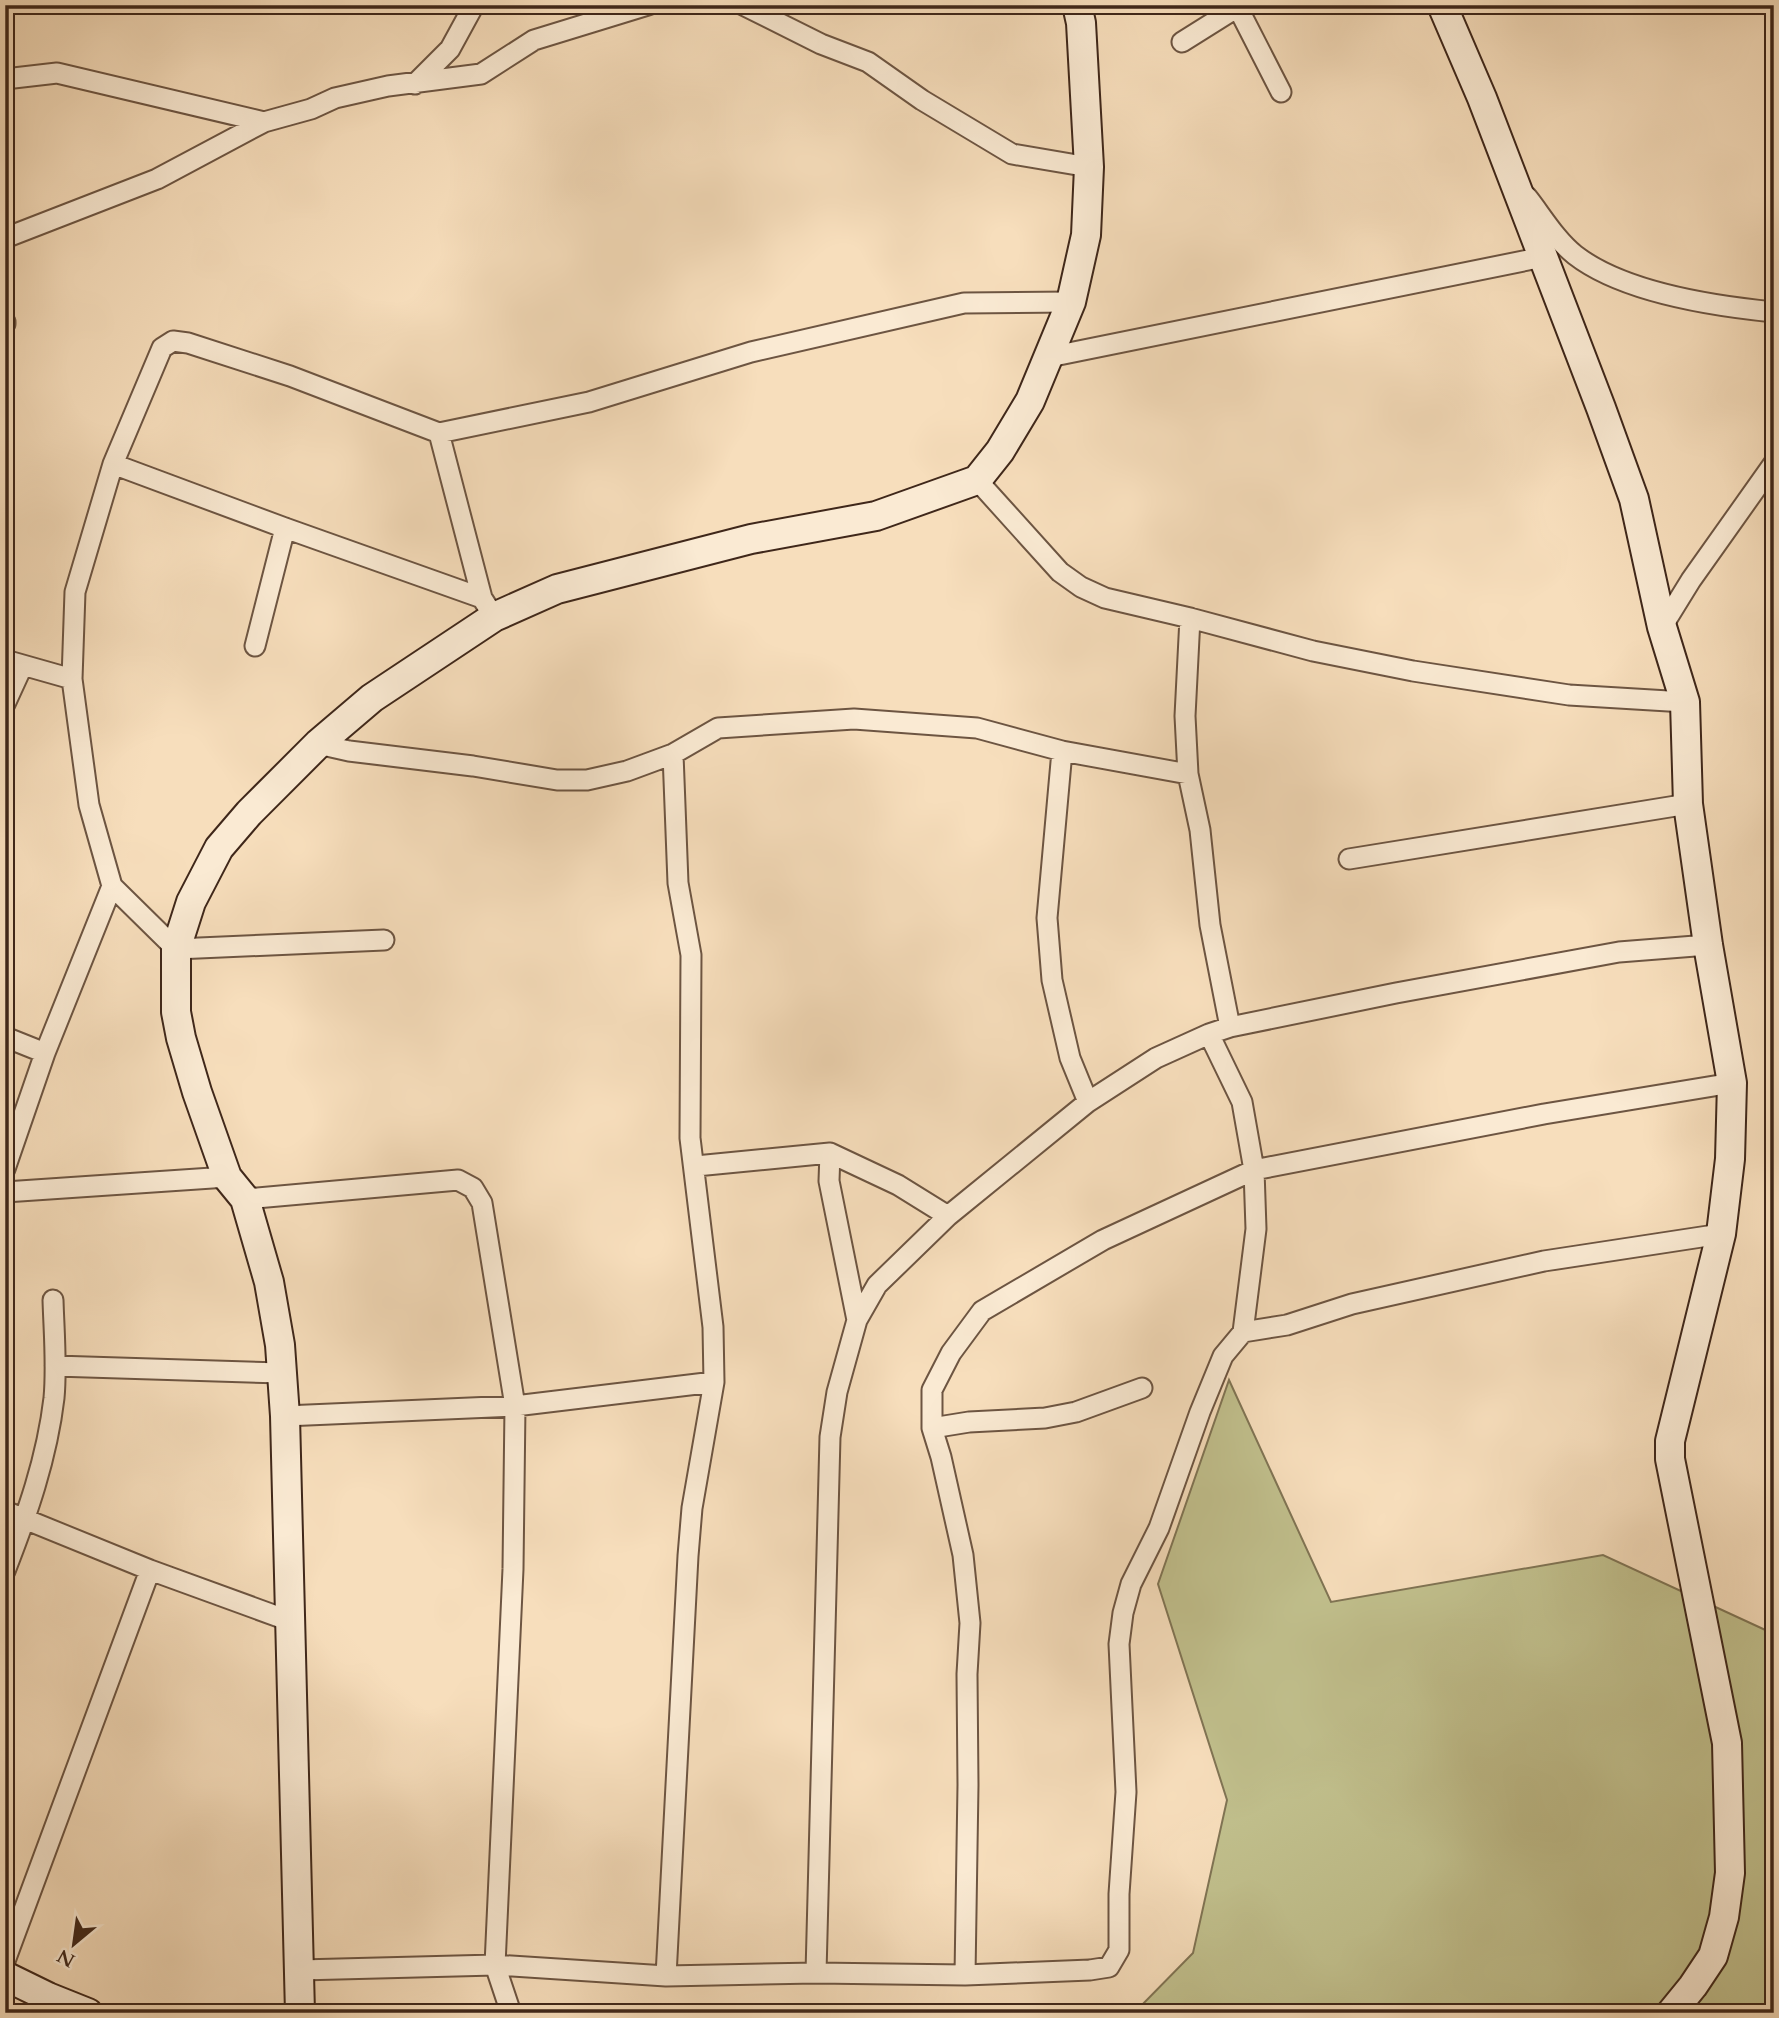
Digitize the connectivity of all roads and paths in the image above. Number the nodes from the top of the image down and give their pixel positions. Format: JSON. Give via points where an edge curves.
{"nodes":[{"id":1,"x":474,"y":5,"type":"edge"},
{"id":2,"x":648,"y":5,"type":"edge"},
{"id":3,"x":743,"y":5,"type":"edge"},
{"id":4,"x":1077,"y":5,"type":"edge"},
{"id":5,"x":1442,"y":5,"type":"edge"},
{"id":6,"x":1239,"y":6,"type":"edge"},
{"id":7,"x":1182,"y":42,"type":"dead end"},
{"id":8,"x":5,"y":79,"type":"edge"},
{"id":9,"x":415,"y":84,"type":"junction"},
{"id":10,"x":1281,"y":92,"type":"dead end"},
{"id":11,"x":264,"y":122,"type":"junction"},
{"id":12,"x":1089,"y":167,"type":"junction"},
{"id":13,"x":1513,"y":180,"type":"junction"},
{"id":14,"x":5,"y":237,"type":"edge"},
{"id":15,"x":1542,"y":257,"type":"junction"},
{"id":16,"x":1071,"y":302,"type":"junction"},
{"id":17,"x":1774,"y":313,"type":"edge"},
{"id":18,"x":1049,"y":357,"type":"junction"},
{"id":19,"x":439,"y":433,"type":"junction"},
{"id":20,"x":1774,"y":463,"type":"edge"},
{"id":21,"x":113,"y":464,"type":"junction"},
{"id":22,"x":977,"y":480,"type":"junction"},
{"id":23,"x":285,"y":528,"type":"junction"},
{"id":24,"x":488,"y":608,"type":"junction"},
{"id":25,"x":1189,"y":618,"type":"junction"},
{"id":26,"x":1662,"y":626,"type":"junction"},
{"id":27,"x":255,"y":646,"type":"dead end"},
{"id":28,"x":13,"y":663,"type":"edge"},
{"id":29,"x":72,"y":679,"type":"junction"},
{"id":30,"x":1685,"y":702,"type":"junction"},
{"id":31,"x":5,"y":704,"type":"edge"},
{"id":32,"x":318,"y":744,"type":"junction"},
{"id":33,"x":1062,"y":751,"type":"junction"},
{"id":34,"x":673,"y":754,"type":"junction"},
{"id":35,"x":1188,"y":774,"type":"junction"},
{"id":36,"x":1688,"y":804,"type":"junction"},
{"id":37,"x":1349,"y":859,"type":"dead end"},
{"id":38,"x":113,"y":886,"type":"junction"},
{"id":39,"x":384,"y":940,"type":"dead end"},
{"id":40,"x":1708,"y":945,"type":"junction"},
{"id":41,"x":176,"y":949,"type":"junction"},
{"id":42,"x":1230,"y":1027,"type":"junction"},
{"id":43,"x":1209,"y":1034,"type":"junction"},
{"id":44,"x":5,"y":1037,"type":"edge"},
{"id":45,"x":45,"y":1053,"type":"junction"},
{"id":46,"x":1732,"y":1083,"type":"junction"},
{"id":47,"x":1088,"y":1102,"type":"junction"},
{"id":48,"x":830,"y":1153,"type":"junction"},
{"id":49,"x":695,"y":1166,"type":"junction"},
{"id":50,"x":5,"y":1169,"type":"edge"},
{"id":51,"x":1254,"y":1170,"type":"junction"},
{"id":52,"x":227,"y":1177,"type":"junction"},
{"id":53,"x":5,"y":1192,"type":"edge"},
{"id":54,"x":245,"y":1199,"type":"junction"},
{"id":55,"x":948,"y":1216,"type":"junction"},
{"id":56,"x":1721,"y":1234,"type":"junction"},
{"id":57,"x":53,"y":1300,"type":"dead end"},
{"id":58,"x":857,"y":1320,"type":"junction"},
{"id":59,"x":1243,"y":1332,"type":"junction"},
{"id":60,"x":55,"y":1366,"type":"junction"},
{"id":61,"x":282,"y":1373,"type":"junction"},
{"id":62,"x":715,"y":1382,"type":"junction"},
{"id":63,"x":1142,"y":1388,"type":"dead end"},
{"id":64,"x":515,"y":1406,"type":"junction"},
{"id":65,"x":285,"y":1416,"type":"junction"},
{"id":66,"x":932,"y":1427,"type":"junction"},
{"id":67,"x":5,"y":1511,"type":"edge"},
{"id":68,"x":25,"y":1520,"type":"junction"},
{"id":69,"x":150,"y":1570,"type":"junction"},
{"id":70,"x":5,"y":1571,"type":"edge"},
{"id":71,"x":290,"y":1621,"type":"junction"},
{"id":72,"x":5,"y":1961,"type":"edge"},
{"id":73,"x":495,"y":1965,"type":"junction"},
{"id":74,"x":300,"y":1970,"type":"junction"},
{"id":75,"x":816,"y":1973,"type":"junction"},
{"id":76,"x":965,"y":1975,"type":"junction"},
{"id":77,"x":5,"y":1976,"type":"edge"},
{"id":78,"x":666,"y":1976,"type":"junction"},
{"id":79,"x":45,"y":2005,"type":"edge"},
{"id":80,"x":88,"y":2013,"type":"edge"},
{"id":81,"x":300,"y":2013,"type":"edge"},
{"id":82,"x":512,"y":2013,"type":"edge"},
{"id":83,"x":1671,"y":2013,"type":"edge"}],
"edges":[{"from":1,"to":9,"type":"street","via":[[450,49]]},
{"from":2,"to":9,"type":"street","via":[[534,40],[481,74]]},
{"from":3,"to":12,"type":"street","via":[[868,62],[1012,154]]},
{"from":4,"to":12,"type":"main road"},
{"from":5,"to":13,"type":"main road"},
{"from":6,"to":7,"type":"street"},
{"from":6,"to":10,"type":"street"},
{"from":8,"to":11,"type":"street","via":[[57,73]]},
{"from":9,"to":11,"type":"street","via":[[335,98]]},
{"from":11,"to":14,"type":"street","via":[[157,178]]},
{"from":12,"to":16,"type":"main road","via":[[1086,235]]},
{"from":13,"to":15,"type":"main road"},
{"from":13,"to":17,"type":"street","via":[[1573,253],[1600,272],[1692,301]]},
{"from":15,"to":18,"type":"street"},
{"from":15,"to":26,"type":"main road","via":[[1634,499]]},
{"from":16,"to":18,"type":"main road"},
{"from":16,"to":19,"type":"street","via":[[964,303],[751,352],[589,402]]},
{"from":18,"to":22,"type":"main road","via":[[1030,401]]},
{"from":19,"to":21,"type":"street","via":[[290,376],[173,341],[162,348]]},
{"from":19,"to":24,"type":"street"},
{"from":20,"to":26,"type":"street"},
{"from":21,"to":23,"type":"street"},
{"from":21,"to":29,"type":"street","via":[[75,592]]},
{"from":22,"to":24,"type":"main road","via":[[876,516],[751,540]]},
{"from":22,"to":25,"type":"street","via":[[1060,572],[1081,587],[1105,598]]},
{"from":23,"to":24,"type":"street"},
{"from":23,"to":27,"type":"street"},
{"from":24,"to":32,"type":"main road"},
{"from":25,"to":30,"type":"street","via":[[1313,651],[1434,675],[1569,695]]},
{"from":25,"to":35,"type":"street"},
{"from":26,"to":30,"type":"main road"},
{"from":28,"to":29,"type":"street"},
{"from":28,"to":31,"type":"street"},
{"from":29,"to":38,"type":"street","via":[[89,805]]},
{"from":30,"to":36,"type":"main road"},
{"from":32,"to":34,"type":"street","via":[[557,780],[587,780]]},
{"from":32,"to":41,"type":"main road","via":[[219,848],[191,902]]},
{"from":33,"to":34,"type":"street","via":[[977,728],[854,719],[718,728]]},
{"from":33,"to":35,"type":"street"},
{"from":33,"to":47,"type":"street","via":[[1047,918],[1052,980],[1070,1058]]},
{"from":34,"to":49,"type":"street","via":[[678,884],[691,955],[690,1138]]},
{"from":35,"to":42,"type":"street"},
{"from":36,"to":37,"type":"street"},
{"from":36,"to":40,"type":"main road"},
{"from":38,"to":41,"type":"street"},
{"from":38,"to":45,"type":"street"},
{"from":39,"to":41,"type":"street"},
{"from":40,"to":42,"type":"street","via":[[1606,955]]},
{"from":40,"to":46,"type":"main road"},
{"from":41,"to":52,"type":"main road","via":[[176,1012],[181,1038]]},
{"from":42,"to":43,"type":"street"},
{"from":43,"to":47,"type":"street","via":[[1156,1058]]},
{"from":43,"to":51,"type":"street","via":[[1242,1102]]},
{"from":44,"to":45,"type":"street"},
{"from":45,"to":50,"type":"street"},
{"from":46,"to":51,"type":"street"},
{"from":46,"to":56,"type":"main road","via":[[1730,1159]]},
{"from":47,"to":55,"type":"street"},
{"from":48,"to":49,"type":"street"},
{"from":48,"to":55,"type":"street","via":[[898,1185]]},
{"from":48,"to":58,"type":"street","via":[[830,1181]]},
{"from":49,"to":62,"type":"street"},
{"from":51,"to":59,"type":"street","via":[[1256,1229]]},
{"from":51,"to":66,"type":"street","via":[[1103,1240],[982,1311],[951,1353],[932,1390]]},
{"from":52,"to":53,"type":"street"},
{"from":52,"to":54,"type":"main road"},
{"from":54,"to":61,"type":"main road","via":[[269,1282]]},
{"from":54,"to":64,"type":"street","via":[[458,1180],[473,1188],[482,1203]]},
{"from":55,"to":58,"type":"street","via":[[877,1285]]},
{"from":56,"to":59,"type":"street","via":[[1544,1261]]},
{"from":56,"to":83,"type":"main road","via":[[1670,1450],[1727,1743],[1730,1873],[1713,1956]]},
{"from":57,"to":60,"type":"street"},
{"from":58,"to":75,"type":"street","via":[[830,1437]]},
{"from":59,"to":76,"type":"street","via":[[1223,1356],[1159,1528],[1131,1584],[1124,1613],[1119,1644],[1126,1792],[1119,1950],[1109,1967]]},
{"from":60,"to":61,"type":"street"},
{"from":60,"to":68,"type":"street","via":[[48,1439]]},
{"from":61,"to":65,"type":"main road"},
{"from":62,"to":64,"type":"street"},
{"from":62,"to":78,"type":"street","via":[[688,1556]]},
{"from":63,"to":66,"type":"street","via":[[1045,1418]]},
{"from":64,"to":65,"type":"street"},
{"from":64,"to":73,"type":"street","via":[[513,1569]]},
{"from":65,"to":71,"type":"main road"},
{"from":66,"to":76,"type":"street","via":[[963,1555],[970,1623]]},
{"from":67,"to":68,"type":"street"},
{"from":68,"to":69,"type":"street"},
{"from":68,"to":70,"type":"street"},
{"from":69,"to":71,"type":"street"},
{"from":69,"to":72,"type":"street"},
{"from":71,"to":74,"type":"main road"},
{"from":73,"to":74,"type":"street"},
{"from":73,"to":78,"type":"street"},
{"from":73,"to":82,"type":"street"},
{"from":74,"to":81,"type":"main road"},
{"from":75,"to":76,"type":"street"},
{"from":75,"to":78,"type":"street"},
{"from":77,"to":79,"type":"main road"},
{"from":79,"to":80,"type":"main road"}]}
